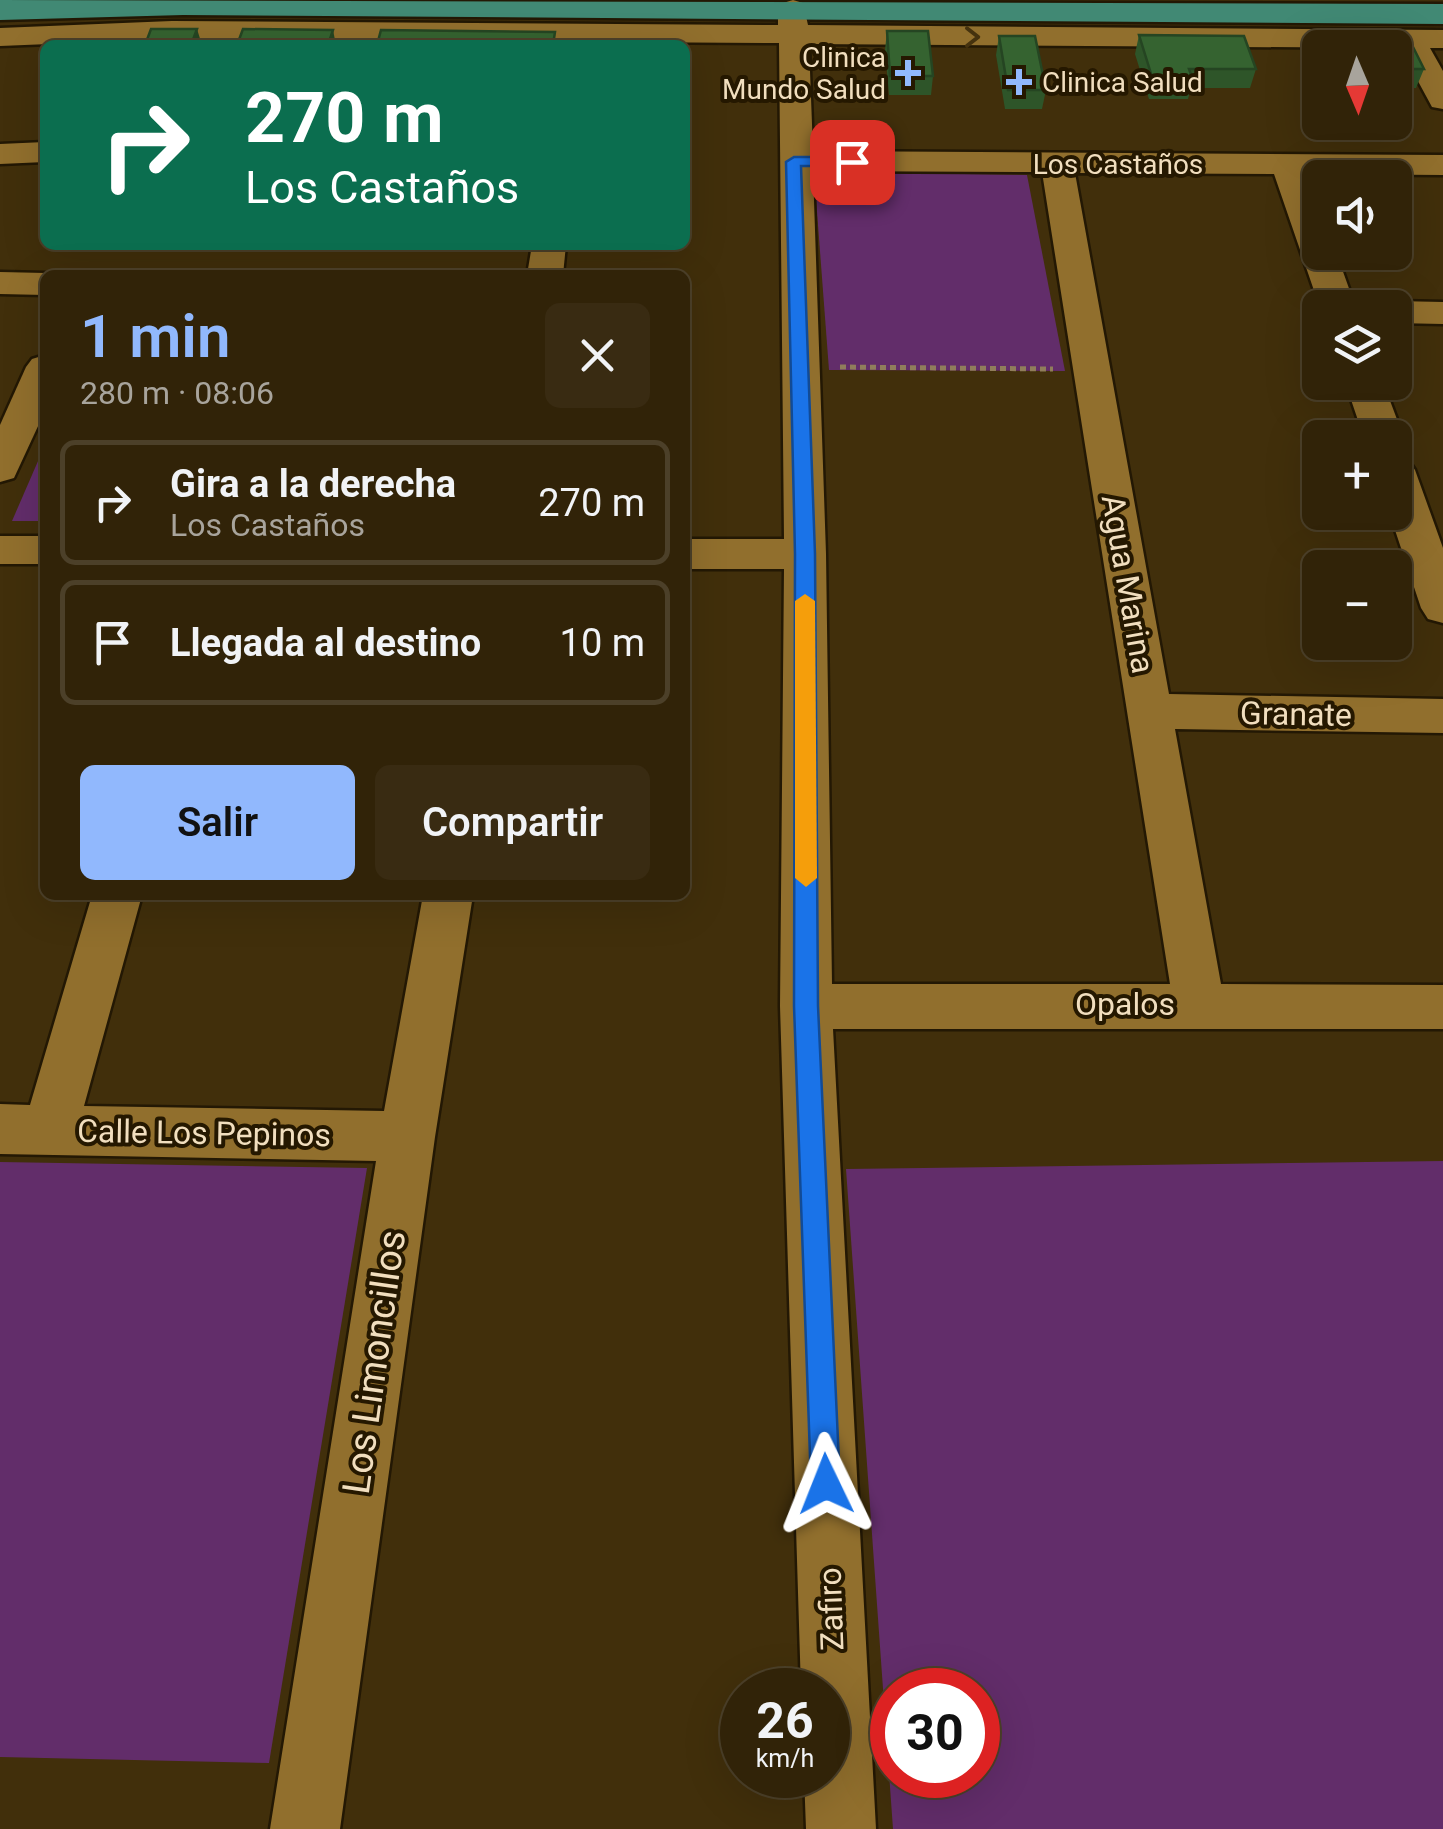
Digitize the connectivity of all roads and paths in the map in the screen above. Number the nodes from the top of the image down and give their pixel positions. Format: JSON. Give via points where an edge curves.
{"nodes":[{"id":1,"x":47,"y":4,"type":"edge"},
{"id":2,"x":1223,"y":6,"type":"edge"},
{"id":3,"x":0,"y":10,"type":"edge"},
{"id":4,"x":1443,"y":14,"type":"edge"},
{"id":5,"x":793,"y":23,"type":"junction"},
{"id":6,"x":586,"y":29,"type":"edge"},
{"id":7,"x":1302,"y":36,"type":"edge"},
{"id":8,"x":0,"y":37,"type":"edge"},
{"id":9,"x":1412,"y":39,"type":"edge"},
{"id":10,"x":1443,"y":39,"type":"edge"},
{"id":11,"x":1412,"y":43,"type":"edge"},
{"id":12,"x":1443,"y":100,"type":"edge"},
{"id":13,"x":40,"y":152,"type":"edge"},
{"id":14,"x":0,"y":154,"type":"edge"},
{"id":15,"x":794,"y":162,"type":"junction"},
{"id":16,"x":1057,"y":163,"type":"junction"},
{"id":17,"x":1288,"y":165,"type":"junction"},
{"id":18,"x":1443,"y":165,"type":"edge"},
{"id":19,"x":0,"y":283,"type":"edge"},
{"id":20,"x":40,"y":284,"type":"edge"},
{"id":21,"x":1332,"y":290,"type":"edge"},
{"id":22,"x":1412,"y":312,"type":"edge"},
{"id":23,"x":1443,"y":312,"type":"edge"},
{"id":24,"x":1059,"y":369,"type":"dead end"},
{"id":25,"x":40,"y":378,"type":"edge"},
{"id":26,"x":838,"y":387,"type":"dead end"},
{"id":27,"x":0,"y":469,"type":"edge"},
{"id":28,"x":1412,"y":482,"type":"edge"},
{"id":29,"x":1443,"y":489,"type":"edge"},
{"id":30,"x":1412,"y":519,"type":"edge"},
{"id":31,"x":0,"y":550,"type":"edge"},
{"id":32,"x":40,"y":550,"type":"edge"},
{"id":33,"x":690,"y":554,"type":"edge"},
{"id":34,"x":805,"y":554,"type":"junction"},
{"id":35,"x":1443,"y":608,"type":"edge"},
{"id":36,"x":1149,"y":711,"type":"junction"},
{"id":37,"x":1443,"y":716,"type":"edge"},
{"id":38,"x":115,"y":900,"type":"edge"},
{"id":39,"x":447,"y":900,"type":"edge"},
{"id":40,"x":1198,"y":1004,"type":"junction"},
{"id":41,"x":806,"y":1006,"type":"junction"},
{"id":42,"x":1443,"y":1007,"type":"edge"},
{"id":43,"x":25,"y":1130,"type":"edge"},
{"id":44,"x":407,"y":1137,"type":"junction"},
{"id":45,"x":305,"y":1829,"type":"edge"},
{"id":46,"x":841,"y":1829,"type":"edge"}],
"edges":[{"from":1,"to":3,"type":"main road"},
{"from":1,"to":6,"type":"main road"},
{"from":2,"to":4,"type":"main road"},
{"from":2,"to":5,"type":"main road"},
{"from":5,"to":6,"type":"main road"},
{"from":5,"to":7,"type":"street","one_way":true},
{"from":5,"to":15,"type":"street","name":"Zafiro"},
{"from":6,"to":8,"type":"street"},
{"from":9,"to":10,"type":"street"},
{"from":11,"to":12,"type":"street"},
{"from":13,"to":14,"type":"street"},
{"from":15,"to":16,"type":"street","name":"Los Castaños"},
{"from":15,"to":34,"type":"street","name":"Zafiro"},
{"from":16,"to":17,"type":"street","name":"Los Castaños"},
{"from":16,"to":36,"type":"street","name":"Agua Marina"},
{"from":17,"to":18,"type":"street","name":"Los Castaños"},
{"from":17,"to":21,"type":"street"},
{"from":19,"to":20,"type":"street"},
{"from":22,"to":23,"type":"street"},
{"from":24,"to":26,"type":"path","via":[[838,367]]},
{"from":25,"to":27,"type":"street"},
{"from":28,"to":29,"type":"street"},
{"from":30,"to":35,"type":"street"},
{"from":31,"to":32,"type":"street"},
{"from":33,"to":34,"type":"street"},
{"from":34,"to":41,"type":"street","name":"Zafiro"},
{"from":36,"to":37,"type":"street","name":"Granate"},
{"from":36,"to":40,"type":"street","name":"Agua Marina"},
{"from":38,"to":43,"type":"street"},
{"from":39,"to":44,"type":"street","name":"Los Limoncillos"},
{"from":40,"to":41,"type":"street","name":"Opalos"},
{"from":40,"to":42,"type":"street","name":"Opalos"},
{"from":41,"to":46,"type":"street","name":"Zafiro"},
{"from":43,"to":44,"type":"street","name":"Calle Los Pepinos"},
{"from":44,"to":45,"type":"street","name":"Los Limoncillos"}]}
